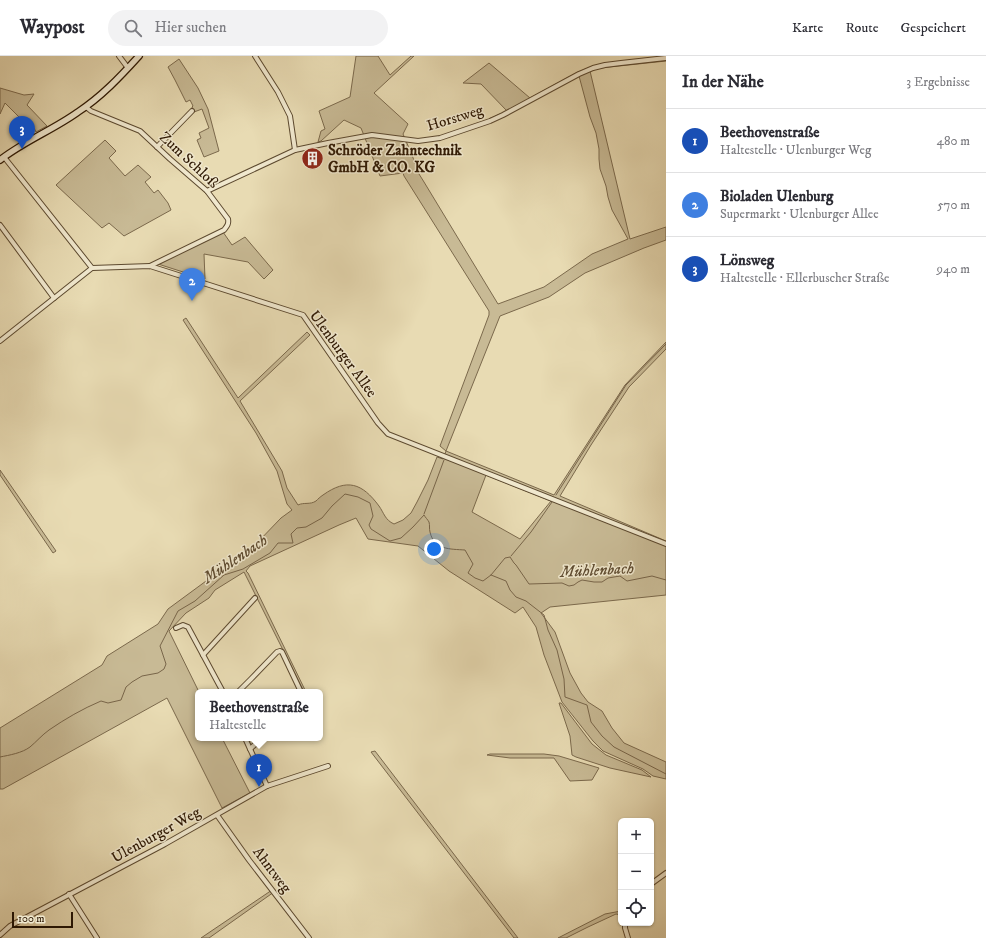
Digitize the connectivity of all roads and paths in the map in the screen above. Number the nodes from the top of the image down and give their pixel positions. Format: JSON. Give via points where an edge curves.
{"nodes":[{"id":1,"x":119,"y":56,"type":"edge"},
{"id":2,"x":139,"y":56,"type":"edge"},
{"id":3,"x":255,"y":56,"type":"edge"},
{"id":4,"x":666,"y":58,"type":"edge"},
{"id":5,"x":128,"y":68,"type":"junction"},
{"id":6,"x":86,"y":107,"type":"junction"},
{"id":7,"x":192,"y":111,"type":"dead end"},
{"id":8,"x":157,"y":147,"type":"junction"},
{"id":9,"x":295,"y":150,"type":"junction"},
{"id":10,"x":2,"y":159,"type":"edge"},
{"id":11,"x":207,"y":191,"type":"junction"},
{"id":12,"x":0,"y":225,"type":"edge"},
{"id":13,"x":150,"y":266,"type":"junction"},
{"id":14,"x":92,"y":268,"type":"junction"},
{"id":15,"x":54,"y":298,"type":"junction"},
{"id":16,"x":0,"y":341,"type":"edge"},
{"id":17,"x":666,"y":544,"type":"edge"},
{"id":18,"x":255,"y":598,"type":"dead end"},
{"id":19,"x":176,"y":628,"type":"dead end"},
{"id":20,"x":203,"y":655,"type":"junction"},
{"id":21,"x":221,"y":689,"type":"edge"},
{"id":22,"x":241,"y":689,"type":"edge"},
{"id":23,"x":300,"y":689,"type":"edge"},
{"id":24,"x":246,"y":741,"type":"edge"},
{"id":25,"x":259,"y":741,"type":"edge"},
{"id":26,"x":250,"y":749,"type":"junction"},
{"id":27,"x":328,"y":766,"type":"dead end"},
{"id":28,"x":267,"y":786,"type":"junction"},
{"id":29,"x":217,"y":815,"type":"junction"},
{"id":30,"x":666,"y":873,"type":"edge"},
{"id":31,"x":654,"y":882,"type":"edge"},
{"id":32,"x":69,"y":894,"type":"junction"},
{"id":33,"x":625,"y":926,"type":"edge"},
{"id":34,"x":0,"y":935,"type":"edge"},
{"id":35,"x":97,"y":938,"type":"edge"},
{"id":36,"x":309,"y":938,"type":"edge"},
{"id":37,"x":628,"y":938,"type":"edge"}],
"edges":[{"from":1,"to":5,"type":"street"},
{"from":2,"to":5,"type":"main road"},
{"from":3,"to":9,"type":"street","via":[[290,116]]},
{"from":4,"to":9,"type":"street","name":"Horstweg","via":[[593,68],[496,118],[440,138],[418,141],[372,135]]},
{"from":5,"to":6,"type":"main road"},
{"from":6,"to":8,"type":"street","name":"Zum Schloß","via":[[140,131]]},
{"from":6,"to":10,"type":"main road"},
{"from":7,"to":8,"type":"street"},
{"from":8,"to":11,"type":"street","name":"Zum Schloß"},
{"from":9,"to":11,"type":"street","name":"Horstweg"},
{"from":10,"to":14,"type":"street"},
{"from":11,"to":13,"type":"street","name":"Zum Schloß","via":[[228,219],[228,226]]},
{"from":12,"to":15,"type":"street"},
{"from":13,"to":14,"type":"street","name":"Ulenburger Allee"},
{"from":13,"to":17,"type":"street","name":"Ulenburger Allee","via":[[303,315],[388,434]]},
{"from":14,"to":15,"type":"street"},
{"from":15,"to":16,"type":"street"},
{"from":18,"to":20,"type":"street"},
{"from":19,"to":20,"type":"street","via":[[183,625],[188,627]]},
{"from":20,"to":21,"type":"street"},
{"from":22,"to":23,"type":"street","via":[[280,651]]},
{"from":24,"to":26,"type":"street"},
{"from":25,"to":26,"type":"street"},
{"from":26,"to":28,"type":"street"},
{"from":27,"to":28,"type":"street","name":"Ulenburger Weg"},
{"from":28,"to":29,"type":"street","name":"Ulenburger Weg"},
{"from":29,"to":32,"type":"street","name":"Ulenburger Weg"},
{"from":29,"to":36,"type":"street","name":"Ahntweg"},
{"from":30,"to":31,"type":"street"},
{"from":32,"to":34,"type":"street","name":"Ulenburger Weg","via":[[10,926]]},
{"from":32,"to":35,"type":"street"},
{"from":33,"to":37,"type":"street"}]}
